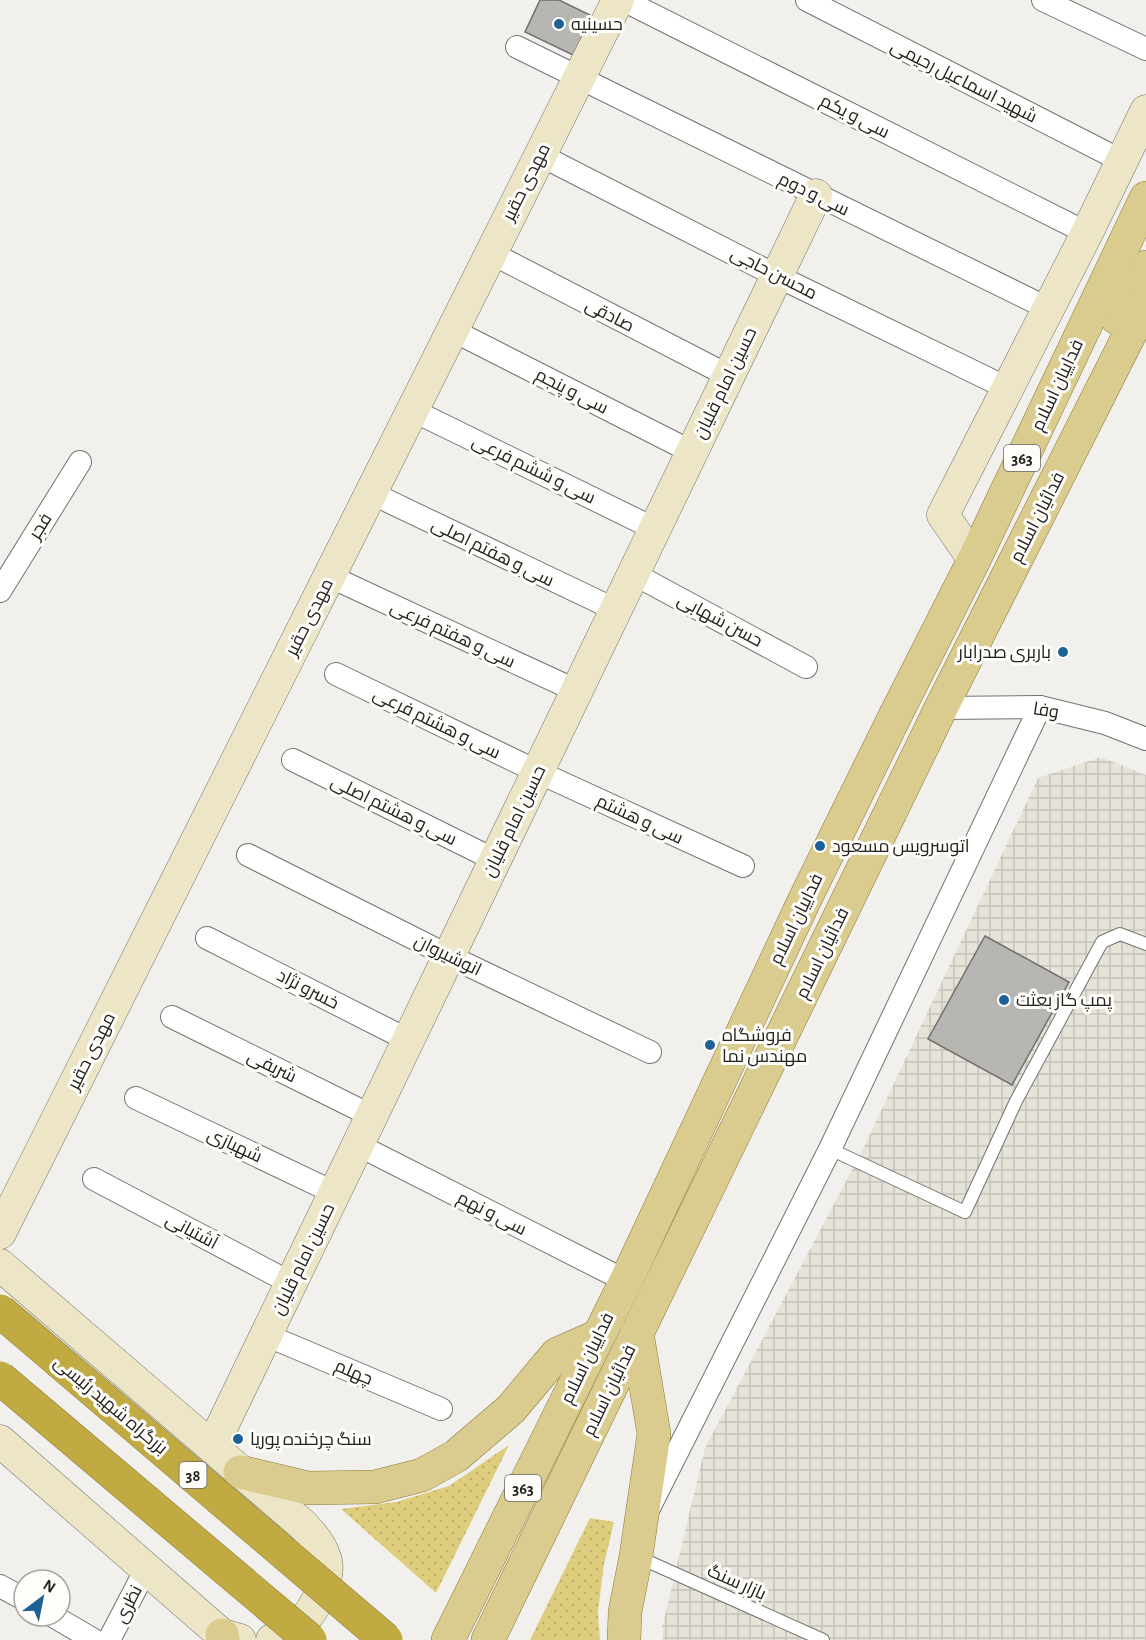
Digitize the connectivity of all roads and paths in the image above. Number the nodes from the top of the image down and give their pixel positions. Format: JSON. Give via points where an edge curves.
{"nodes":[{"id":1,"x":618,"y":0,"type":"edge"},
{"id":2,"x":623,"y":0,"type":"edge"},
{"id":3,"x":807,"y":0,"type":"edge"},
{"id":4,"x":1043,"y":0,"type":"edge"},
{"id":5,"x":517,"y":47,"type":"dead end"},
{"id":6,"x":1146,"y":49,"type":"edge"},
{"id":7,"x":579,"y":78,"type":"junction"},
{"id":8,"x":1146,"y":111,"type":"edge"},
{"id":9,"x":540,"y":155,"type":"junction"},
{"id":10,"x":1122,"y":161,"type":"junction"},
{"id":11,"x":816,"y":195,"type":"junction"},
{"id":12,"x":1146,"y":198,"type":"edge"},
{"id":13,"x":1087,"y":233,"type":"junction"},
{"id":14,"x":491,"y":253,"type":"junction"},
{"id":15,"x":1146,"y":267,"type":"edge"},
{"id":16,"x":777,"y":276,"type":"junction"},
{"id":17,"x":1146,"y":302,"type":"edge"},
{"id":18,"x":1049,"y":309,"type":"junction"},
{"id":19,"x":452,"y":330,"type":"junction"},
{"id":20,"x":729,"y":376,"type":"junction"},
{"id":21,"x":1009,"y":389,"type":"junction"},
{"id":22,"x":412,"y":410,"type":"junction"},
{"id":23,"x":692,"y":452,"type":"junction"},
{"id":24,"x":80,"y":462,"type":"dead end"},
{"id":25,"x":1009,"y":486,"type":"junction"},
{"id":26,"x":371,"y":493,"type":"junction"},
{"id":27,"x":655,"y":529,"type":"junction"},
{"id":28,"x":974,"y":560,"type":"junction"},
{"id":29,"x":634,"y":574,"type":"junction"},
{"id":30,"x":329,"y":576,"type":"junction"},
{"id":31,"x":0,"y":591,"type":"edge"},
{"id":32,"x":616,"y":610,"type":"junction"},
{"id":33,"x":806,"y":667,"type":"dead end"},
{"id":34,"x":336,"y":674,"type":"dead end"},
{"id":35,"x":577,"y":692,"type":"junction"},
{"id":36,"x":1040,"y":707,"type":"junction"},
{"id":37,"x":941,"y":708,"type":"junction"},
{"id":38,"x":1146,"y":739,"type":"edge"},
{"id":39,"x":294,"y":760,"type":"dead end"},
{"id":40,"x":538,"y":771,"type":"junction"},
{"id":41,"x":248,"y":855,"type":"dead end"},
{"id":42,"x":495,"y":860,"type":"junction"},
{"id":43,"x":743,"y":866,"type":"dead end"},
{"id":44,"x":207,"y":938,"type":"dead end"},
{"id":45,"x":1146,"y":944,"type":"edge"},
{"id":46,"x":449,"y":956,"type":"junction"},
{"id":47,"x":172,"y":1017,"type":"dead end"},
{"id":48,"x":408,"y":1040,"type":"junction"},
{"id":49,"x":650,"y":1052,"type":"dead end"},
{"id":50,"x":136,"y":1098,"type":"dead end"},
{"id":51,"x":372,"y":1116,"type":"junction"},
{"id":52,"x":358,"y":1145,"type":"junction"},
{"id":53,"x":830,"y":1149,"type":"junction"},
{"id":54,"x":94,"y":1179,"type":"dead end"},
{"id":55,"x":335,"y":1193,"type":"junction"},
{"id":56,"x":0,"y":1233,"type":"edge"},
{"id":57,"x":0,"y":1265,"type":"edge"},
{"id":58,"x":626,"y":1281,"type":"junction"},
{"id":59,"x":291,"y":1283,"type":"junction"},
{"id":60,"x":0,"y":1311,"type":"edge"},
{"id":61,"x":637,"y":1333,"type":"junction"},
{"id":62,"x":266,"y":1335,"type":"junction"},
{"id":63,"x":598,"y":1336,"type":"junction"},
{"id":64,"x":0,"y":1378,"type":"edge"},
{"id":65,"x":441,"y":1409,"type":"dead end"},
{"id":66,"x":1,"y":1445,"type":"edge"},
{"id":67,"x":212,"y":1447,"type":"junction"},
{"id":68,"x":240,"y":1472,"type":"junction"},
{"id":69,"x":638,"y":1540,"type":"junction"},
{"id":70,"x":146,"y":1569,"type":"junction"},
{"id":71,"x":72,"y":1627,"type":"edge"},
{"id":72,"x":229,"y":1638,"type":"edge"},
{"id":73,"x":94,"y":1640,"type":"edge"},
{"id":74,"x":109,"y":1640,"type":"edge"},
{"id":75,"x":272,"y":1640,"type":"edge"},
{"id":76,"x":310,"y":1640,"type":"edge"},
{"id":77,"x":386,"y":1640,"type":"edge"},
{"id":78,"x":448,"y":1640,"type":"edge"},
{"id":79,"x":488,"y":1640,"type":"edge"},
{"id":80,"x":624,"y":1640,"type":"edge"},
{"id":81,"x":823,"y":1640,"type":"edge"}],
"edges":[{"from":1,"to":7,"type":"street","name":"مهدی حقیر"},
{"from":2,"to":13,"type":"street","name":"سی و یکم"},
{"from":3,"to":10,"type":"street","name":"شهید اسماعیل رحیمی"},
{"from":4,"to":6,"type":"street"},
{"from":5,"to":7,"type":"street","name":"سی و دوم"},
{"from":7,"to":9,"type":"street","name":"مهدی حقیر"},
{"from":7,"to":11,"type":"street","name":"سی و دوم"},
{"from":8,"to":10,"type":"street"},
{"from":9,"to":14,"type":"street","name":"مهدی حقیر"},
{"from":9,"to":16,"type":"street","name":"محسن حاجی"},
{"from":10,"to":13,"type":"street"},
{"from":11,"to":16,"type":"street","name":"حسین امام قلیان"},
{"from":11,"to":18,"type":"street","name":"سی و دوم"},
{"from":12,"to":25,"type":"main road","name":"فداییان اسلام","number":"363"},
{"from":13,"to":18,"type":"street"},
{"from":14,"to":19,"type":"street","name":"مهدی حقیر"},
{"from":14,"to":20,"type":"street","name":"صادقی"},
{"from":15,"to":25,"type":"main road","via":[[1054,430]]},
{"from":16,"to":20,"type":"street","name":"حسین امام قلیان"},
{"from":16,"to":21,"type":"street","name":"محسن حاجی"},
{"from":17,"to":37,"type":"main road","name":"فدائیان اسلام"},
{"from":18,"to":21,"type":"street"},
{"from":19,"to":22,"type":"street","name":"مهدی حقیر"},
{"from":19,"to":23,"type":"street","name":"سی و پنجم"},
{"from":20,"to":23,"type":"street","name":"حسین امام قلیان"},
{"from":21,"to":28,"type":"street","via":[[943,515]]},
{"from":22,"to":26,"type":"street","name":"مهدی حقیر"},
{"from":22,"to":27,"type":"street","name":"سی و ششم فرعی"},
{"from":23,"to":27,"type":"street","name":"حسین امام قلیان"},
{"from":24,"to":31,"type":"street","name":"فجر"},
{"from":25,"to":28,"type":"main road","name":"فداییان اسلام","number":"363"},
{"from":26,"to":30,"type":"street","name":"مهدی حقیر"},
{"from":26,"to":32,"type":"street","name":"سی و هفتم اصلی"},
{"from":27,"to":29,"type":"street","name":"حسین امام قلیان"},
{"from":28,"to":58,"type":"main road","name":"فداییان اسلام","number":"363","via":[[805,899]]},
{"from":29,"to":32,"type":"street","name":"حسین امام قلیان"},
{"from":29,"to":33,"type":"street","name":"حسن شهابی"},
{"from":30,"to":35,"type":"street","name":"سی و هفتم فرعی"},
{"from":30,"to":56,"type":"street","name":"مهدی حقیر"},
{"from":32,"to":35,"type":"street","name":"حسین امام قلیان"},
{"from":34,"to":40,"type":"street","name":"سی و هشتم فرعی"},
{"from":35,"to":40,"type":"street","name":"حسین امام قلیان"},
{"from":36,"to":37,"type":"street","name":"وفا"},
{"from":36,"to":38,"type":"street","name":"وفا","via":[[1105,723]]},
{"from":36,"to":53,"type":"street"},
{"from":37,"to":61,"type":"main road","name":"فدائیان اسلام"},
{"from":39,"to":42,"type":"street","name":"سی و هشتم اصلی"},
{"from":40,"to":42,"type":"street","name":"حسین امام قلیان"},
{"from":40,"to":43,"type":"street","name":"سی و هشتم"},
{"from":41,"to":46,"type":"street","name":"انوشیروان"},
{"from":42,"to":46,"type":"street","name":"حسین امام قلیان"},
{"from":44,"to":48,"type":"street","name":"خسرو نژاد"},
{"from":45,"to":53,"type":"lane","via":[[1120,934],[1102,942],[1016,1101],[964,1212]]},
{"from":46,"to":48,"type":"street","name":"حسین امام قلیان"},
{"from":46,"to":49,"type":"street","name":"انوشیروان"},
{"from":47,"to":51,"type":"street","name":"شریفی"},
{"from":48,"to":51,"type":"street","name":"حسین امام قلیان"},
{"from":50,"to":55,"type":"street","name":"شهبازی"},
{"from":51,"to":52,"type":"street","name":"حسین امام قلیان"},
{"from":52,"to":55,"type":"street","name":"حسین امام قلیان"},
{"from":52,"to":58,"type":"street","name":"سی و نهم"},
{"from":53,"to":69,"type":"street"},
{"from":54,"to":59,"type":"street","name":"آشتیانی"},
{"from":55,"to":59,"type":"street","name":"حسین امام قلیان"},
{"from":57,"to":67,"type":"street"},
{"from":58,"to":63,"type":"main road","name":"فداییان اسلام","number":"363"},
{"from":59,"to":62,"type":"street","name":"حسین امام قلیان"},
{"from":60,"to":77,"type":"highway","name":"بزرگراه شهید رئیسی","number":"38","bridge":true},
{"from":61,"to":69,"type":"main road","via":[[654,1434]]},
{"from":61,"to":79,"type":"main road","name":"فدائیان اسلام"},
{"from":62,"to":65,"type":"street","name":"چهلم"},
{"from":62,"to":67,"type":"street","name":"حسین امام قلیان"},
{"from":63,"to":68,"type":"main road","via":[[557,1354],[511,1409],[456,1456],[422,1475],[375,1486],[308,1488]]},
{"from":63,"to":78,"type":"main road","name":"فداییان اسلام","number":"363"},
{"from":64,"to":76,"type":"highway","bridge":true},
{"from":66,"to":70,"type":"street"},
{"from":67,"to":68,"type":"street"},
{"from":68,"to":75,"type":"street","via":[[303,1525],[327,1562],[321,1591],[305,1619],[288,1634]]},
{"from":69,"to":80,"type":"main road"},
{"from":69,"to":81,"type":"lane","name":"بازار سنگ"},
{"from":70,"to":72,"type":"street"},
{"from":70,"to":74,"type":"street","name":"نظری"},
{"from":71,"to":73,"type":"street"}]}
